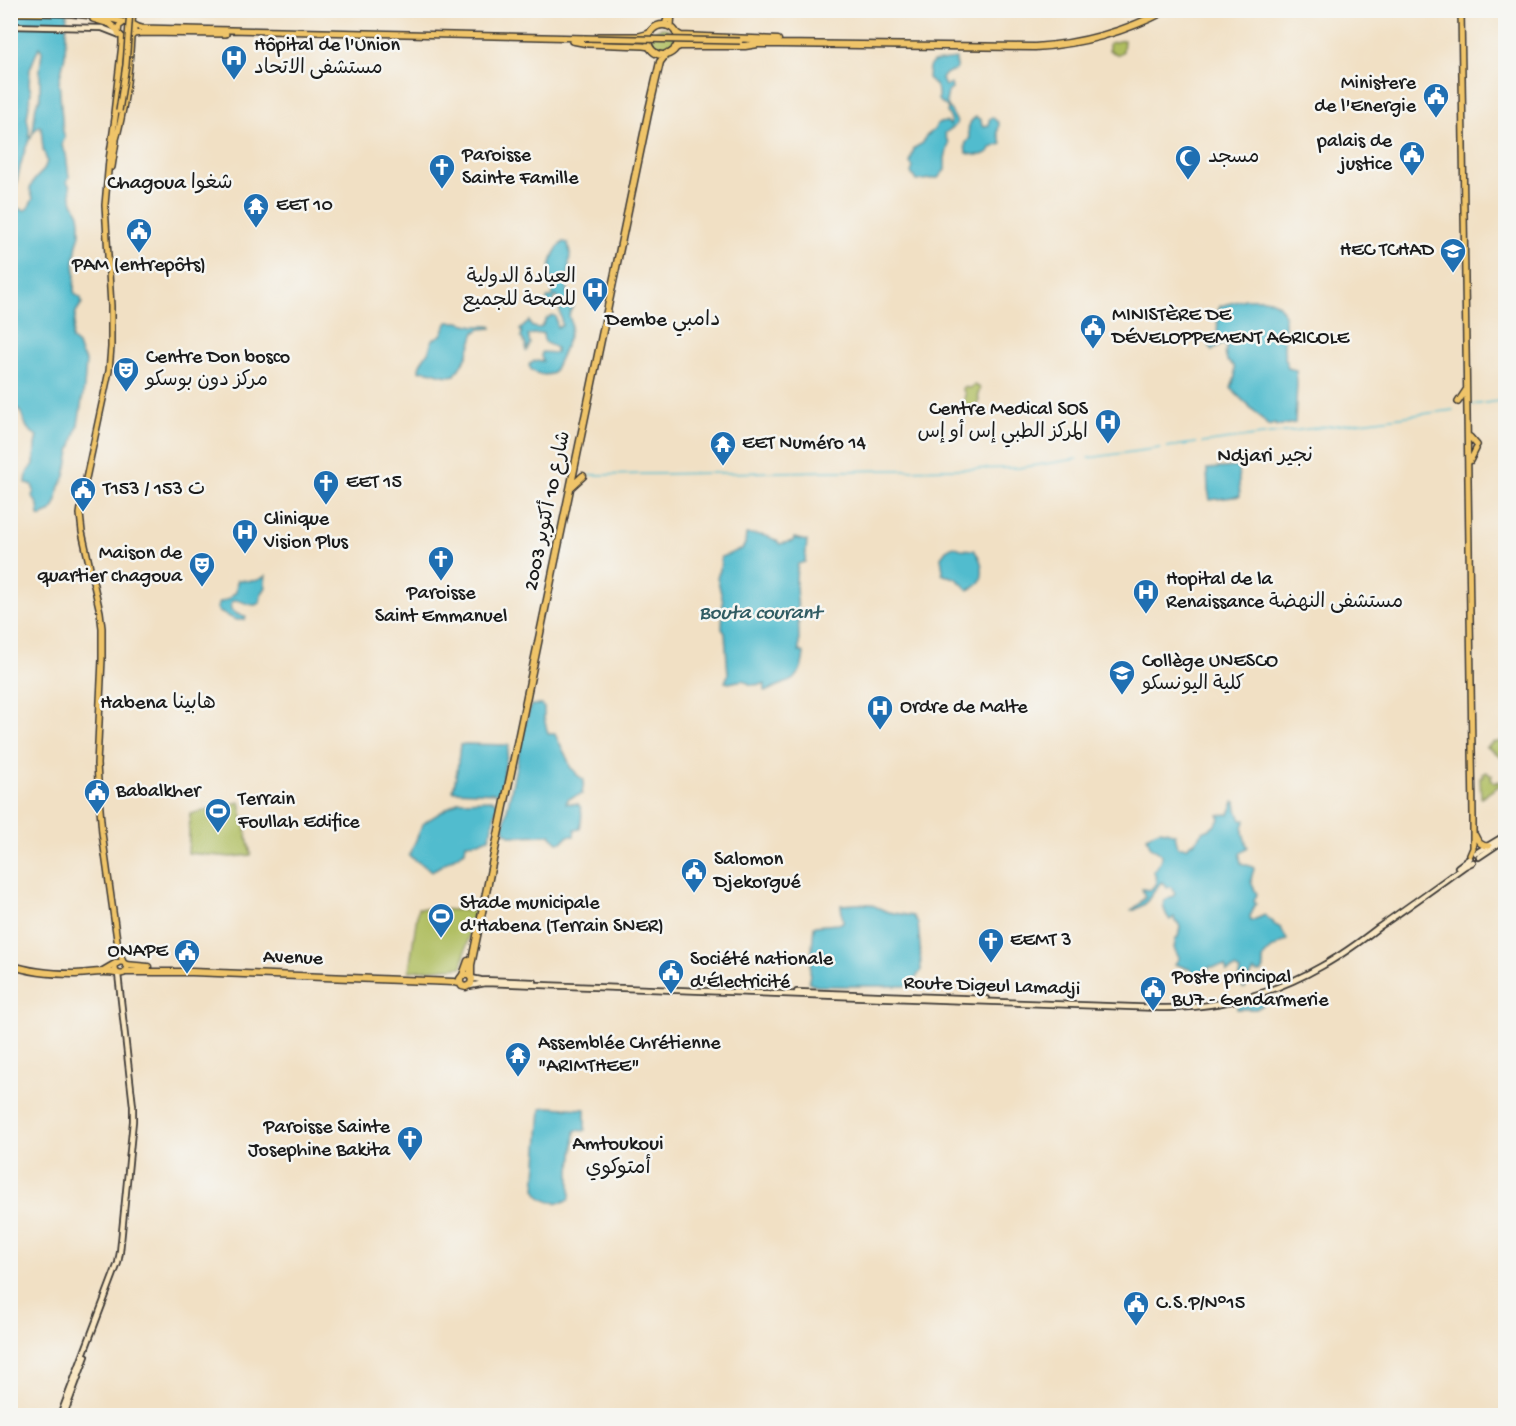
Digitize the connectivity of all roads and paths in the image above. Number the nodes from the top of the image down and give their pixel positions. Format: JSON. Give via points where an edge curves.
{"nodes":[{"id":1,"x":128,"y":10,"type":"edge"},
{"id":2,"x":671,"y":10,"type":"edge"},
{"id":3,"x":1165,"y":10,"type":"edge"},
{"id":4,"x":1462,"y":10,"type":"edge"},
{"id":5,"x":10,"y":14,"type":"edge"},
{"id":6,"x":74,"y":16,"type":"junction"},
{"id":7,"x":111,"y":19,"type":"junction"},
{"id":8,"x":123,"y":22,"type":"junction"},
{"id":9,"x":133,"y":25,"type":"junction"},
{"id":10,"x":10,"y":26,"type":"edge"},
{"id":11,"x":670,"y":29,"type":"junction"},
{"id":12,"x":650,"y":33,"type":"junction"},
{"id":13,"x":120,"y":34,"type":"junction"},
{"id":14,"x":133,"y":35,"type":"junction"},
{"id":15,"x":571,"y":39,"type":"junction"},
{"id":16,"x":775,"y":40,"type":"junction"},
{"id":17,"x":740,"y":43,"type":"junction"},
{"id":18,"x":758,"y":44,"type":"junction"},
{"id":19,"x":650,"y":47,"type":"junction"},
{"id":20,"x":675,"y":48,"type":"junction"},
{"id":21,"x":657,"y":53,"type":"junction"},
{"id":22,"x":666,"y":54,"type":"junction"},
{"id":23,"x":113,"y":143,"type":"junction"},
{"id":24,"x":1466,"y":389,"type":"junction"},
{"id":25,"x":1458,"y":402,"type":"dead end"},
{"id":26,"x":1470,"y":437,"type":"junction"},
{"id":27,"x":1470,"y":461,"type":"junction"},
{"id":28,"x":576,"y":462,"type":"junction"},
{"id":29,"x":571,"y":487,"type":"junction"},
{"id":30,"x":1475,"y":835,"type":"junction"},
{"id":31,"x":1506,"y":835,"type":"edge"},
{"id":32,"x":1506,"y":839,"type":"edge"},
{"id":33,"x":1489,"y":846,"type":"junction"},
{"id":34,"x":1474,"y":856,"type":"junction"},
{"id":35,"x":10,"y":965,"type":"edge"},
{"id":36,"x":121,"y":969,"type":"junction"},
{"id":37,"x":465,"y":978,"type":"junction"},
{"id":38,"x":470,"y":986,"type":"junction"},
{"id":39,"x":62,"y":1416,"type":"edge"}],
"edges":[{"from":1,"to":7,"type":"main road"},
{"from":1,"to":8,"type":"main road"},
{"from":1,"to":9,"type":"main road"},
{"from":1,"to":23,"type":"main road","bridge":true},
{"from":2,"to":11,"type":"main road"},
{"from":3,"to":16,"type":"highway","via":[[1096,34],[1029,44]]},
{"from":3,"to":18,"type":"highway","via":[[1141,24],[1105,36],[1045,46]]},
{"from":4,"to":24,"type":"main road"},
{"from":4,"to":26,"type":"main road"},
{"from":5,"to":6,"type":"main road"},
{"from":6,"to":7,"type":"main road"},
{"from":6,"to":13,"type":"main road","via":[[110,24]]},
{"from":7,"to":8,"type":"main road"},
{"from":8,"to":9,"type":"main road"},
{"from":8,"to":13,"type":"main road"},
{"from":9,"to":14,"type":"main road"},
{"from":9,"to":15,"type":"main road"},
{"from":10,"to":13,"type":"main road","via":[[105,28]]},
{"from":11,"to":12,"type":"highway","via":[[656,26]]},
{"from":11,"to":16,"type":"highway","via":[[681,36]]},
{"from":11,"to":20,"type":"highway","via":[[677,40]]},
{"from":12,"to":15,"type":"main road"},
{"from":12,"to":19,"type":"highway"},
{"from":13,"to":14,"type":"main road","via":[[126,39]]},
{"from":13,"to":23,"type":"main road"},
{"from":14,"to":15,"type":"main road"},
{"from":14,"to":23,"type":"main road","via":[[120,126]]},
{"from":15,"to":17,"type":"main road","bridge":true},
{"from":15,"to":19,"type":"main road","via":[[588,44]]},
{"from":16,"to":17,"type":"main road"},
{"from":17,"to":18,"type":"main road"},
{"from":18,"to":20,"type":"highway"},
{"from":19,"to":21,"type":"highway"},
{"from":20,"to":22,"type":"highway"},
{"from":21,"to":22,"type":"highway"},
{"from":21,"to":37,"type":"highway","name":"شارع 10 أكتوبر 2003"},
{"from":22,"to":28,"type":"highway","name":"شارع 10 أكتوبر 2003","via":[[660,62]]},
{"from":23,"to":36,"type":"main road","via":[[106,226],[111,306],[109,371],[80,514],[102,628],[97,764],[102,833]]},
{"from":24,"to":25,"type":"main road"},
{"from":24,"to":34,"type":"main road"},
{"from":26,"to":27,"type":"main road"},
{"from":26,"to":27,"type":"main road","via":[[1477,447]]},
{"from":27,"to":30,"type":"main road"},
{"from":28,"to":29,"type":"highway","name":"شارع 10 أكتوبر 2003"},
{"from":28,"to":29,"type":"highway","via":[[584,474]]},
{"from":29,"to":37,"type":"highway","name":"شارع 10 أكتوبر 2003","via":[[470,970]]},
{"from":30,"to":33,"type":"main road","via":[[1482,846]]},
{"from":30,"to":34,"type":"main road"},
{"from":31,"to":33,"type":"main road","name":"Route Digeul Lamadji"},
{"from":32,"to":34,"type":"main road","name":"Route Digeul Lamadji"},
{"from":33,"to":34,"type":"main road","name":"Route Digeul Lamadji"},
{"from":34,"to":37,"type":"main road","via":[[1322,963],[1265,989],[1209,1002],[1149,1005]]},
{"from":34,"to":38,"type":"main road","name":"Route Digeul Lamadji","via":[[1323,966],[1261,993],[1200,1006],[1163,1008],[477,983]]},
{"from":35,"to":36,"type":"highway","via":[[59,974]]},
{"from":36,"to":37,"type":"highway"},
{"from":36,"to":39,"type":"main road","via":[[133,1106],[128,1191],[119,1258]]},
{"from":37,"to":38,"type":"highway","via":[[472,981]]},
{"from":37,"to":38,"type":"highway","via":[[465,987]]}]}
